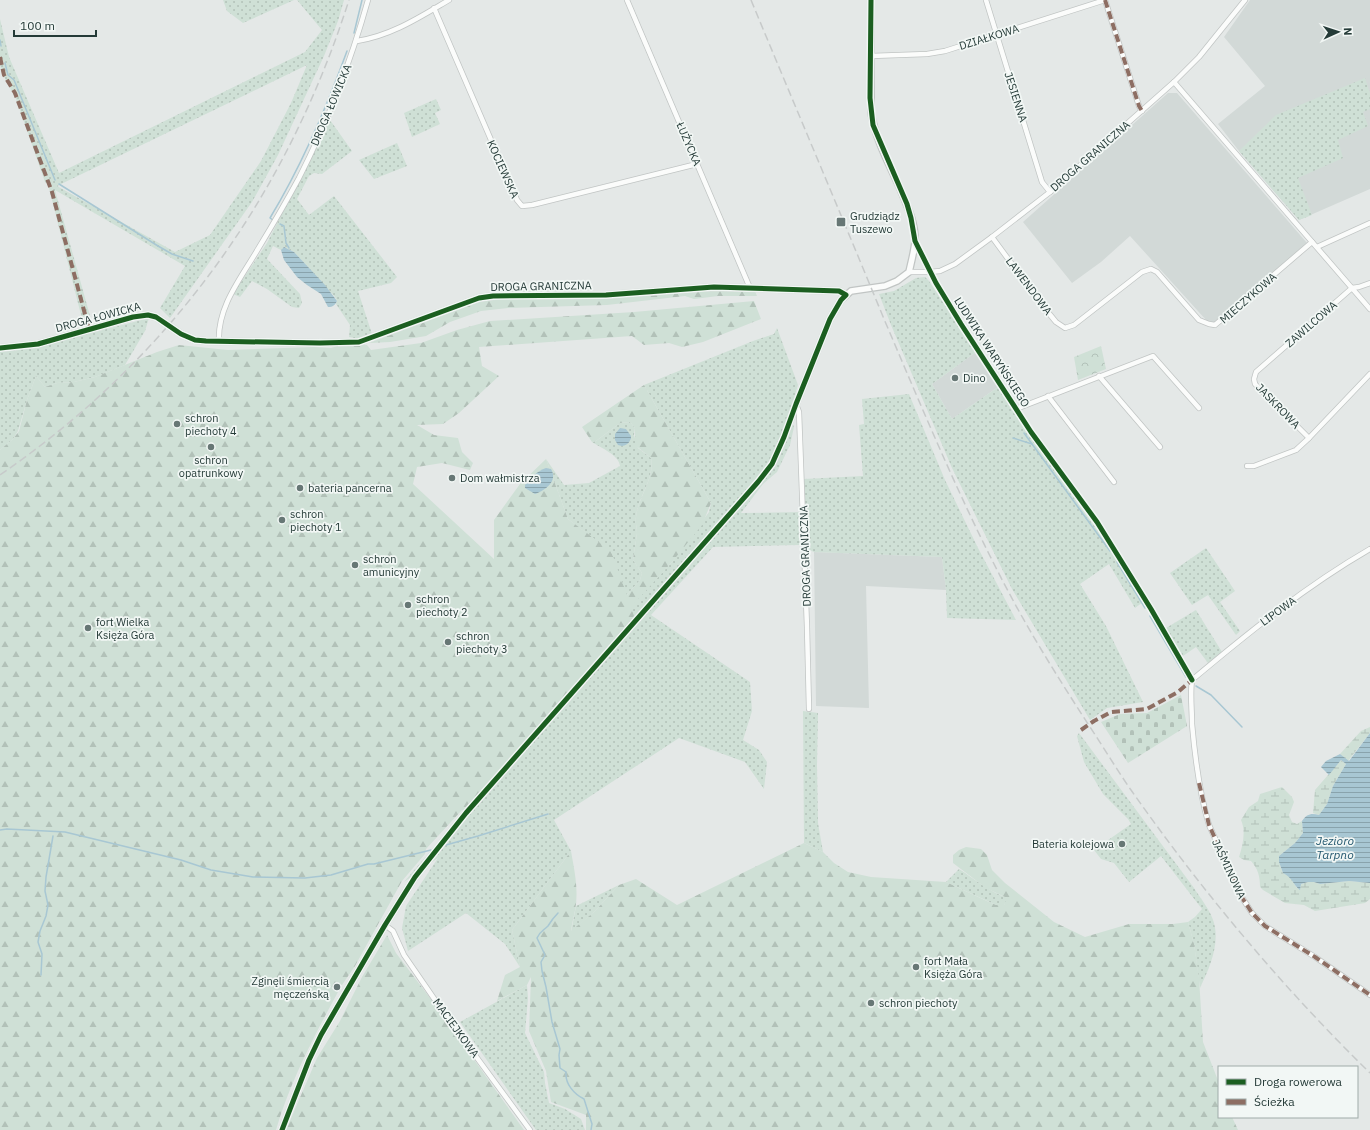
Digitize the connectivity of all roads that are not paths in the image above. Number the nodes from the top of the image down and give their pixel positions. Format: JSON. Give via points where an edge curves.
{"nodes":[{"id":1,"x":368,"y":0,"type":"edge"},
{"id":2,"x":449,"y":0,"type":"edge"},
{"id":3,"x":627,"y":0,"type":"edge"},
{"id":4,"x":872,"y":0,"type":"edge"},
{"id":5,"x":986,"y":0,"type":"edge"},
{"id":6,"x":1105,"y":0,"type":"edge"},
{"id":7,"x":1245,"y":0,"type":"edge"},
{"id":8,"x":434,"y":8,"type":"junction"},
{"id":9,"x":996,"y":35,"type":"junction"},
{"id":10,"x":357,"y":41,"type":"junction"},
{"id":11,"x":871,"y":56,"type":"junction"},
{"id":12,"x":1174,"y":82,"type":"junction"},
{"id":13,"x":1142,"y":111,"type":"junction"},
{"id":14,"x":697,"y":164,"type":"junction"},
{"id":15,"x":1050,"y":192,"type":"junction"},
{"id":16,"x":1370,"y":223,"type":"edge"},
{"id":17,"x":992,"y":237,"type":"junction"},
{"id":18,"x":915,"y":241,"type":"junction"},
{"id":19,"x":1312,"y":242,"type":"junction"},
{"id":20,"x":1316,"y":247,"type":"junction"},
{"id":21,"x":909,"y":272,"type":"junction"},
{"id":22,"x":930,"y":272,"type":"junction"},
{"id":23,"x":1370,"y":282,"type":"edge"},
{"id":24,"x":750,"y":288,"type":"junction"},
{"id":25,"x":1352,"y":288,"type":"junction"},
{"id":26,"x":846,"y":295,"type":"junction"},
{"id":27,"x":1109,"y":298,"type":"joint"},
{"id":28,"x":1370,"y":308,"type":"edge"},
{"id":29,"x":219,"y":342,"type":"junction"},
{"id":30,"x":0,"y":348,"type":"edge"},
{"id":31,"x":1256,"y":372,"type":"joint"},
{"id":32,"x":1370,"y":374,"type":"edge"},
{"id":33,"x":1099,"y":376,"type":"junction"},
{"id":34,"x":1048,"y":396,"type":"junction"},
{"id":35,"x":796,"y":404,"type":"junction"},
{"id":36,"x":1199,"y":408,"type":"dead end"},
{"id":37,"x":1016,"y":409,"type":"junction"},
{"id":38,"x":1309,"y":438,"type":"junction"},
{"id":39,"x":1160,"y":447,"type":"dead end"},
{"id":40,"x":1247,"y":466,"type":"dead end"},
{"id":41,"x":1114,"y":482,"type":"dead end"},
{"id":42,"x":1370,"y":549,"type":"edge"},
{"id":43,"x":1192,"y":680,"type":"junction"},
{"id":44,"x":809,"y":709,"type":"dead end"},
{"id":45,"x":385,"y":925,"type":"junction"},
{"id":46,"x":1370,"y":995,"type":"edge"},
{"id":47,"x":282,"y":1130,"type":"edge"},
{"id":48,"x":530,"y":1130,"type":"edge"}],
"edges":[{"from":1,"to":10,"type":"street","name":"DROGA ŁOWICKA"},
{"from":2,"to":8,"type":"street"},
{"from":3,"to":14,"type":"street","name":"ŁUŻYCKA"},
{"from":4,"to":11,"type":"street","name":"LUDWIKA WARYŃSKIEGO"},
{"from":5,"to":9,"type":"street","name":"JESIENNA"},
{"from":6,"to":9,"type":"street","name":"DZIAŁKOWA"},
{"from":6,"to":13,"type":"street"},
{"from":7,"to":12,"type":"street","name":"DROGA GRANICZNA","via":[[1199,57]]},
{"from":8,"to":10,"type":"street","via":[[385,34]]},
{"from":8,"to":14,"type":"street","name":"KOCIEWSKA","via":[[516,200],[522,206]]},
{"from":9,"to":11,"type":"street","name":"DZIAŁKOWA","via":[[936,53]]},
{"from":9,"to":15,"type":"street","name":"JESIENNA","via":[[1042,182]]},
{"from":10,"to":29,"type":"street","name":"DROGA ŁOWICKA","via":[[299,178],[229,298],[218,331]]},
{"from":11,"to":18,"type":"street","name":"LUDWIKA WARYŃSKIEGO","via":[[870,98],[873,125],[907,204]]},
{"from":12,"to":13,"type":"street","name":"DROGA GRANICZNA"},
{"from":12,"to":19,"type":"street"},
{"from":13,"to":15,"type":"street","name":"DROGA GRANICZNA"},
{"from":14,"to":24,"type":"street","name":"ŁUŻYCKA"},
{"from":15,"to":17,"type":"street","name":"DROGA GRANICZNA"},
{"from":16,"to":20,"type":"street"},
{"from":17,"to":22,"type":"street","name":"DROGA GRANICZNA","via":[[955,264],[940,271]]},
{"from":17,"to":27,"type":"street","name":"LAWENDOWA","via":[[1042,306],[1065,328],[1074,325]]},
{"from":18,"to":21,"type":"street"},
{"from":18,"to":22,"type":"street","name":"LUDWIKA WARYŃSKIEGO"},
{"from":19,"to":20,"type":"street"},
{"from":19,"to":27,"type":"street","name":"MIECZYKOWA","via":[[1216,325],[1199,320],[1157,272],[1151,270],[1142,272]]},
{"from":20,"to":25,"type":"street"},
{"from":21,"to":22,"type":"street","name":"DROGA GRANICZNA"},
{"from":21,"to":26,"type":"street","via":[[885,286],[855,290]]},
{"from":22,"to":37,"type":"street","name":"LUDWIKA WARYŃSKIEGO"},
{"from":23,"to":25,"type":"street","name":"ZAWILCOWA"},
{"from":24,"to":26,"type":"street","name":"DROGA GRANICZNA","via":[[840,291]]},
{"from":24,"to":29,"type":"street","name":"DROGA GRANICZNA","via":[[714,287],[606,295],[494,296],[479,298],[359,342]]},
{"from":25,"to":28,"type":"street"},
{"from":25,"to":31,"type":"street","name":"ZAWILCOWA"},
{"from":26,"to":35,"type":"street","via":[[830,319]]},
{"from":29,"to":30,"type":"street","name":"DROGA ŁOWICKA","via":[[195,340],[148,315],[38,344]]},
{"from":31,"to":38,"type":"street","name":"JASKROWA","via":[[1256,384]]},
{"from":32,"to":38,"type":"street"},
{"from":33,"to":34,"type":"street"},
{"from":33,"to":36,"type":"street","via":[[1153,356]]},
{"from":33,"to":39,"type":"street"},
{"from":34,"to":37,"type":"street"},
{"from":34,"to":41,"type":"street"},
{"from":35,"to":44,"type":"street","name":"DROGA GRANICZNA","via":[[799,412]]},
{"from":35,"to":45,"type":"street","via":[[772,464],[758,482],[466,813],[415,877]]},
{"from":37,"to":43,"type":"street","name":"LUDWIKA WARYŃSKIEGO","via":[[1097,522]]},
{"from":38,"to":40,"type":"street","via":[[1296,450],[1254,466]]},
{"from":42,"to":43,"type":"street","name":"LIPOWA","via":[[1335,570],[1247,634]]},
{"from":43,"to":46,"type":"street","name":"JAŚMINOWA","via":[[1194,755],[1198,783],[1209,825],[1241,896],[1252,913],[1265,926]]},
{"from":45,"to":47,"type":"street","via":[[312,1054]]},
{"from":45,"to":48,"type":"street","name":"MACIEJKOWA","via":[[393,932],[404,954]]}]}
